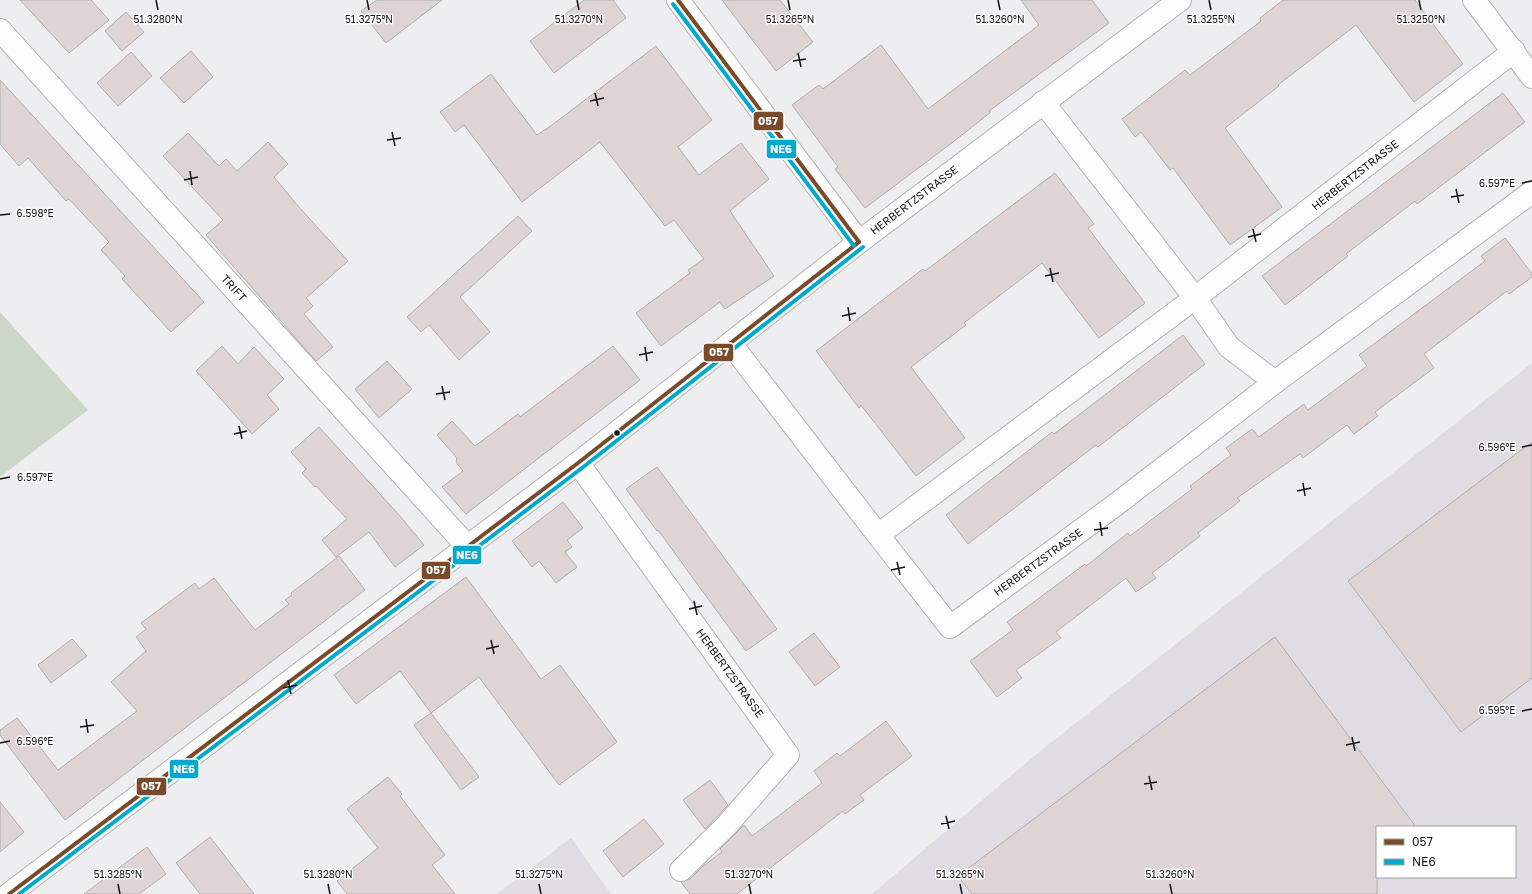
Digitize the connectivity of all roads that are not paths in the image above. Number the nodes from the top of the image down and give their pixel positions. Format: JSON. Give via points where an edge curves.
{"nodes":[{"id":1,"x":678,"y":0,"type":"edge"},
{"id":2,"x":1180,"y":0,"type":"edge"},
{"id":3,"x":1474,"y":0,"type":"edge"},
{"id":4,"x":0,"y":30,"type":"edge"},
{"id":5,"x":1514,"y":51,"type":"junction"},
{"id":6,"x":1532,"y":77,"type":"edge"},
{"id":7,"x":1043,"y":102,"type":"junction"},
{"id":8,"x":1532,"y":192,"type":"edge"},
{"id":9,"x":859,"y":242,"type":"junction"},
{"id":10,"x":1195,"y":298,"type":"junction"},
{"id":11,"x":731,"y":344,"type":"junction"},
{"id":12,"x":1275,"y":382,"type":"junction"},
{"id":13,"x":578,"y":463,"type":"junction"},
{"id":14,"x":878,"y":536,"type":"junction"},
{"id":15,"x":467,"y":546,"type":"junction"},
{"id":16,"x":681,"y":870,"type":"dead end"},
{"id":17,"x":9,"y":894,"type":"edge"}],
"edges":[{"from":1,"to":9,"type":"street"},
{"from":2,"to":7,"type":"street","name":"HERBERTZSTRASSE"},
{"from":3,"to":5,"type":"street"},
{"from":4,"to":15,"type":"street","name":"TRIFT"},
{"from":5,"to":6,"type":"street"},
{"from":5,"to":10,"type":"street","name":"HERBERTZSTRASSE"},
{"from":7,"to":9,"type":"street","name":"HERBERTZSTRASSE"},
{"from":7,"to":10,"type":"street"},
{"from":8,"to":12,"type":"street","name":"HERBERTZSTRASSE"},
{"from":9,"to":11,"type":"street","name":"HERBERTZSTRASSE"},
{"from":10,"to":12,"type":"street","via":[[1229,347]]},
{"from":10,"to":14,"type":"street","name":"HERBERTZSTRASSE"},
{"from":11,"to":13,"type":"street","name":"HERBERTZSTRASSE"},
{"from":11,"to":14,"type":"street","name":"HERBERTZSTRASSE"},
{"from":12,"to":14,"type":"street","name":"HERBERTZSTRASSE","via":[[1118,503],[950,627]]},
{"from":13,"to":15,"type":"street","name":"HERBERTZSTRASSE"},
{"from":13,"to":16,"type":"street","name":"HERBERTZSTRASSE","via":[[788,755],[726,826]]},
{"from":15,"to":17,"type":"street","name":"HERBERTZSTRASSE"}]}
